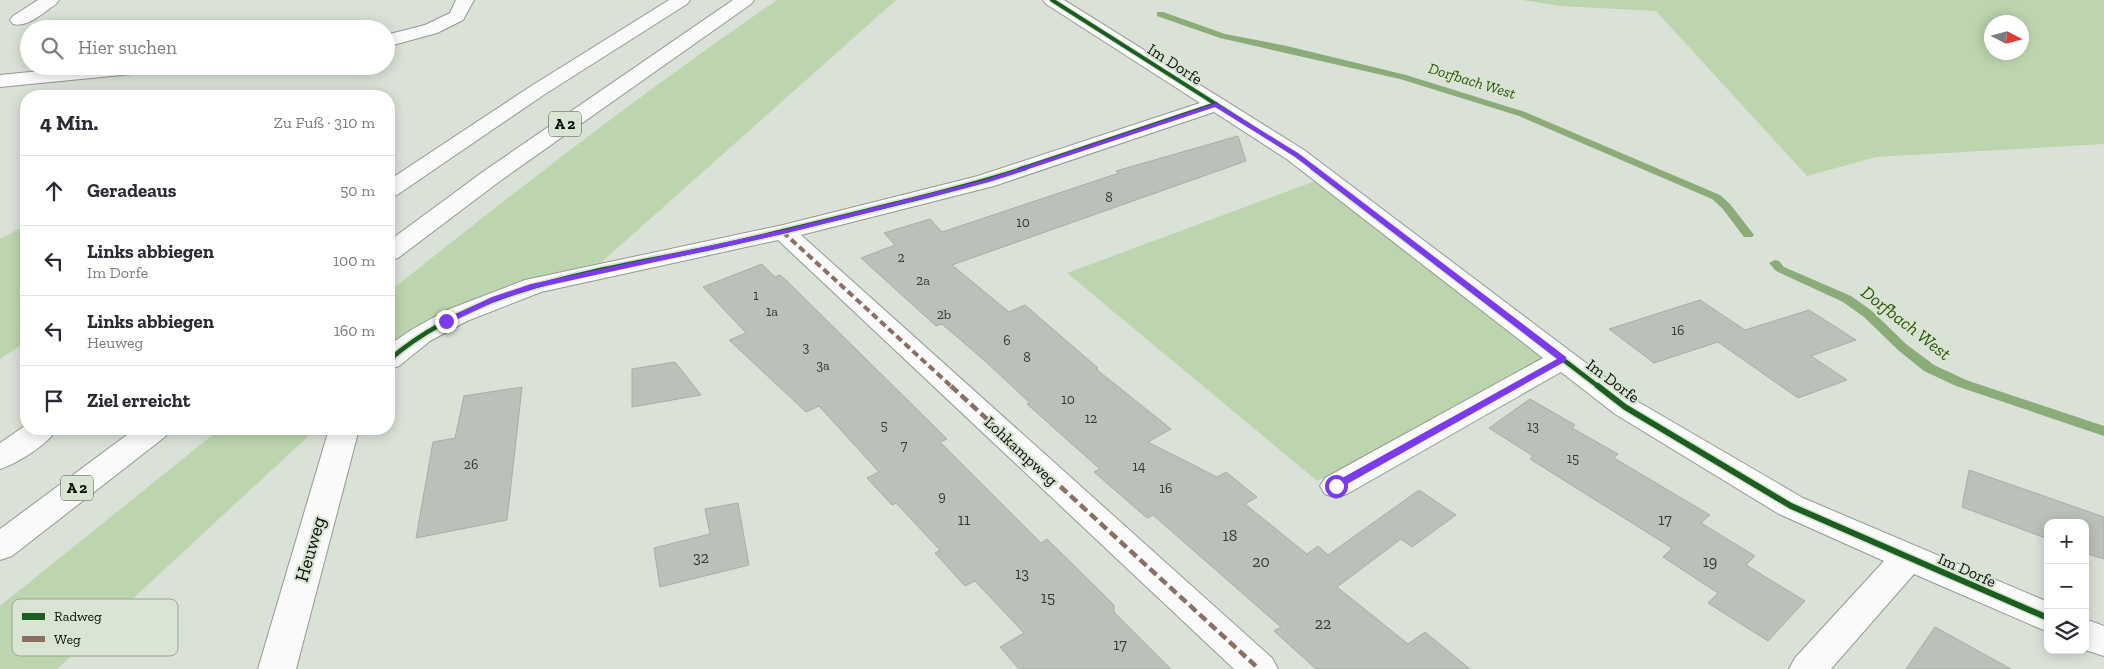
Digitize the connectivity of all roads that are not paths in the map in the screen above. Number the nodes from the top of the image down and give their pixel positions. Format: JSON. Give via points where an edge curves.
{"nodes":[{"id":1,"x":50,"y":0,"type":"edge"},
{"id":2,"x":465,"y":0,"type":"edge"},
{"id":3,"x":681,"y":0,"type":"edge"},
{"id":4,"x":745,"y":0,"type":"edge"},
{"id":5,"x":1052,"y":0,"type":"edge"},
{"id":6,"x":19,"y":20,"type":"dead end"},
{"id":7,"x":395,"y":39,"type":"edge"},
{"id":8,"x":61,"y":75,"type":"edge"},
{"id":9,"x":0,"y":81,"type":"edge"},
{"id":10,"x":1216,"y":104,"type":"junction"},
{"id":11,"x":395,"y":186,"type":"edge"},
{"id":12,"x":783,"y":232,"type":"junction"},
{"id":13,"x":395,"y":248,"type":"edge"},
{"id":14,"x":395,"y":354,"type":"edge"},
{"id":15,"x":1563,"y":359,"type":"junction"},
{"id":16,"x":33,"y":435,"type":"edge"},
{"id":17,"x":147,"y":435,"type":"edge"},
{"id":18,"x":342,"y":435,"type":"edge"},
{"id":19,"x":0,"y":458,"type":"edge"},
{"id":20,"x":1336,"y":486,"type":"dead end"},
{"id":21,"x":0,"y":547,"type":"edge"},
{"id":22,"x":1908,"y":558,"type":"junction"},
{"id":23,"x":2044,"y":616,"type":"edge"},
{"id":24,"x":2089,"y":635,"type":"edge"},
{"id":25,"x":2104,"y":641,"type":"edge"},
{"id":26,"x":277,"y":669,"type":"edge"},
{"id":27,"x":1259,"y":669,"type":"edge"},
{"id":28,"x":1808,"y":669,"type":"edge"}],
"edges":[{"from":1,"to":6,"type":"main road"},
{"from":2,"to":7,"type":"main road","via":[[457,16],[431,29]]},
{"from":3,"to":11,"type":"main road","number":"A 2"},
{"from":4,"to":13,"type":"main road","number":"A 2","via":[[507,164]]},
{"from":5,"to":10,"type":"main road","name":"Im Dorfe"},
{"from":8,"to":9,"type":"main road"},
{"from":10,"to":12,"type":"main road","via":[[986,181]]},
{"from":10,"to":15,"type":"main road","name":"Im Dorfe","via":[[1296,154]]},
{"from":12,"to":14,"type":"main road","via":[[534,286],[446,321]]},
{"from":12,"to":27,"type":"main road","name":"Lohkampweg"},
{"from":15,"to":20,"type":"main road"},
{"from":15,"to":22,"type":"main road","name":"Im Dorfe","via":[[1625,408],[1791,506]]},
{"from":16,"to":19,"type":"main road"},
{"from":17,"to":21,"type":"main road","number":"A 2"},
{"from":18,"to":26,"type":"main road","name":"Heuweg"},
{"from":22,"to":23,"type":"main road","name":"Im Dorfe"},
{"from":22,"to":28,"type":"main road"},
{"from":24,"to":25,"type":"main road"}]}
